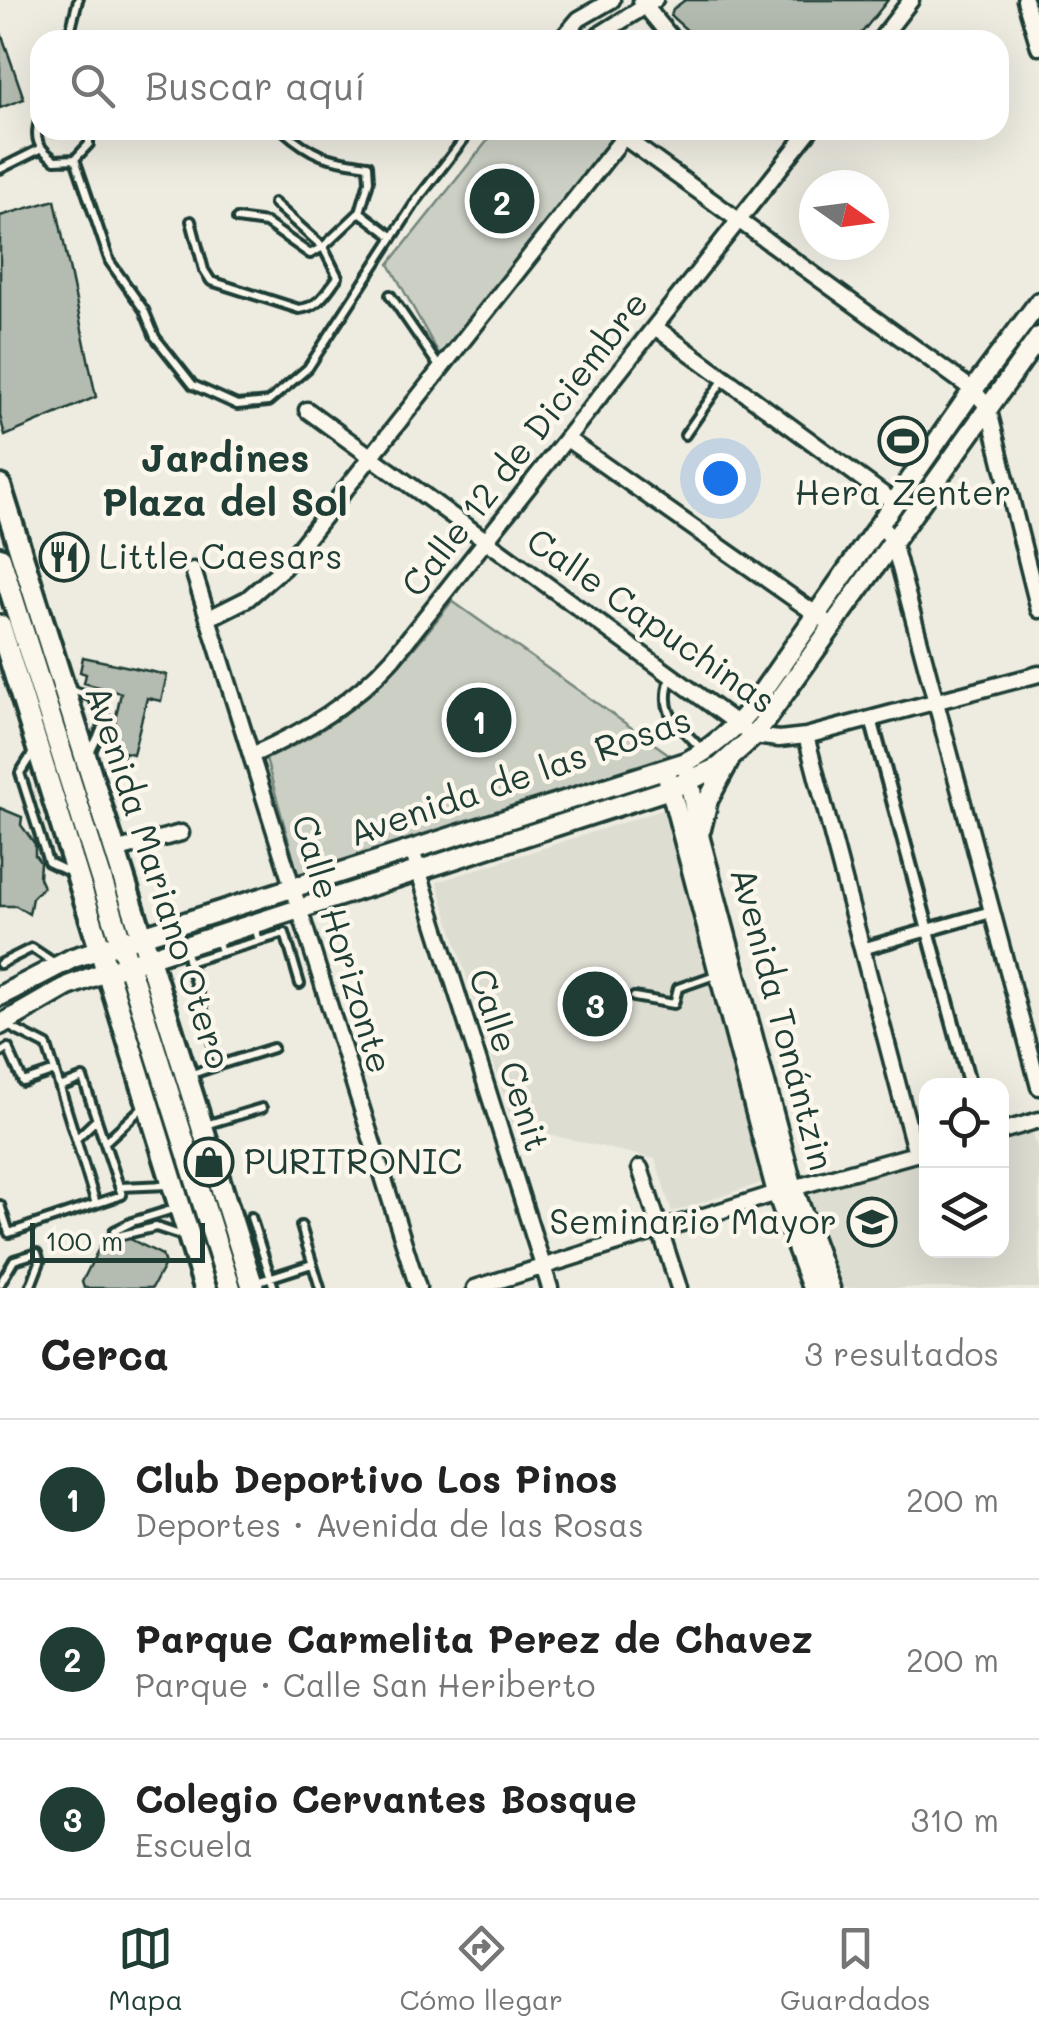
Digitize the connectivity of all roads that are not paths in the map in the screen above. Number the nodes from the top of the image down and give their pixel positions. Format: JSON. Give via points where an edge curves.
{"nodes":[{"id":1,"x":78,"y":0,"type":"edge"},
{"id":2,"x":612,"y":0,"type":"edge"},
{"id":3,"x":911,"y":0,"type":"edge"},
{"id":4,"x":1025,"y":0,"type":"edge"},
{"id":5,"x":647,"y":2,"type":"edge"},
{"id":6,"x":70,"y":30,"type":"edge"},
{"id":7,"x":570,"y":30,"type":"edge"},
{"id":8,"x":606,"y":30,"type":"edge"},
{"id":9,"x":666,"y":30,"type":"edge"},
{"id":10,"x":888,"y":30,"type":"edge"},
{"id":11,"x":1039,"y":47,"type":"edge"},
{"id":12,"x":37,"y":140,"type":"edge"},
{"id":13,"x":89,"y":140,"type":"edge"},
{"id":14,"x":294,"y":140,"type":"edge"},
{"id":15,"x":464,"y":140,"type":"edge"},
{"id":16,"x":614,"y":140,"type":"edge"},
{"id":17,"x":626,"y":140,"type":"edge"},
{"id":18,"x":802,"y":140,"type":"edge"},
{"id":19,"x":40,"y":149,"type":"junction"},
{"id":20,"x":74,"y":159,"type":"junction"},
{"id":21,"x":0,"y":168,"type":"edge"},
{"id":22,"x":274,"y":203,"type":"dead end"},
{"id":23,"x":360,"y":212,"type":"junction"},
{"id":24,"x":237,"y":219,"type":"dead end"},
{"id":25,"x":190,"y":221,"type":"dead end"},
{"id":26,"x":738,"y":222,"type":"junction"},
{"id":27,"x":393,"y":237,"type":"junction"},
{"id":28,"x":323,"y":247,"type":"junction"},
{"id":29,"x":390,"y":295,"type":"dead end"},
{"id":30,"x":1039,"y":302,"type":"edge"},
{"id":31,"x":655,"y":327,"type":"junction"},
{"id":32,"x":1039,"y":337,"type":"edge"},
{"id":33,"x":441,"y":370,"type":"junction"},
{"id":34,"x":724,"y":378,"type":"junction"},
{"id":35,"x":973,"y":390,"type":"junction"},
{"id":36,"x":988,"y":407,"type":"junction"},
{"id":37,"x":307,"y":410,"type":"dead end"},
{"id":38,"x":685,"y":435,"type":"dead end"},
{"id":39,"x":568,"y":439,"type":"junction"},
{"id":40,"x":371,"y":458,"type":"junction"},
{"id":41,"x":1,"y":493,"type":"edge"},
{"id":42,"x":895,"y":503,"type":"junction"},
{"id":43,"x":886,"y":531,"type":"junction"},
{"id":44,"x":486,"y":543,"type":"junction"},
{"id":45,"x":0,"y":558,"type":"edge"},
{"id":46,"x":193,"y":570,"type":"dead end"},
{"id":47,"x":1039,"y":610,"type":"edge"},
{"id":48,"x":208,"y":618,"type":"junction"},
{"id":49,"x":824,"y":620,"type":"junction"},
{"id":50,"x":0,"y":626,"type":"edge"},
{"id":51,"x":4,"y":649,"type":"edge"},
{"id":52,"x":1039,"y":674,"type":"edge"},
{"id":53,"x":670,"y":677,"type":"junction"},
{"id":54,"x":64,"y":688,"type":"junction"},
{"id":55,"x":934,"y":703,"type":"junction"},
{"id":56,"x":871,"y":719,"type":"junction"},
{"id":57,"x":738,"y":724,"type":"junction"},
{"id":58,"x":754,"y":736,"type":"junction"},
{"id":59,"x":806,"y":736,"type":"junction"},
{"id":60,"x":252,"y":755,"type":"junction"},
{"id":61,"x":695,"y":758,"type":"junction"},
{"id":62,"x":731,"y":758,"type":"junction"},
{"id":63,"x":86,"y":760,"type":"junction"},
{"id":64,"x":665,"y":768,"type":"junction"},
{"id":65,"x":689,"y":782,"type":"junction"},
{"id":66,"x":670,"y":789,"type":"junction"},
{"id":67,"x":181,"y":833,"type":"dead end"},
{"id":68,"x":700,"y":839,"type":"junction"},
{"id":69,"x":412,"y":850,"type":"junction"},
{"id":70,"x":115,"y":851,"type":"junction"},
{"id":71,"x":418,"y":871,"type":"junction"},
{"id":72,"x":294,"y":889,"type":"junction"},
{"id":73,"x":300,"y":908,"type":"junction"},
{"id":74,"x":991,"y":912,"type":"junction"},
{"id":75,"x":928,"y":930,"type":"junction"},
{"id":76,"x":256,"y":932,"type":"junction"},
{"id":77,"x":862,"y":948,"type":"junction"},
{"id":78,"x":128,"y":950,"type":"junction"},
{"id":79,"x":186,"y":954,"type":"junction"},
{"id":80,"x":0,"y":964,"type":"edge"},
{"id":81,"x":57,"y":964,"type":"junction"},
{"id":82,"x":108,"y":971,"type":"junction"},
{"id":83,"x":719,"y":973,"type":"junction"},
{"id":84,"x":300,"y":984,"type":"dead end"},
{"id":85,"x":0,"y":996,"type":"edge"},
{"id":86,"x":634,"y":997,"type":"dead end"},
{"id":87,"x":2,"y":1024,"type":"edge"},
{"id":88,"x":274,"y":1048,"type":"dead end"},
{"id":89,"x":0,"y":1053,"type":"edge"},
{"id":90,"x":219,"y":1066,"type":"junction"},
{"id":91,"x":55,"y":1071,"type":"junction"},
{"id":92,"x":188,"y":1076,"type":"junction"},
{"id":93,"x":968,"y":1078,"type":"edge"},
{"id":94,"x":60,"y":1087,"type":"junction"},
{"id":95,"x":1039,"y":1087,"type":"edge"},
{"id":96,"x":148,"y":1102,"type":"junction"},
{"id":97,"x":262,"y":1108,"type":"dead end"},
{"id":98,"x":97,"y":1120,"type":"junction"},
{"id":99,"x":1039,"y":1120,"type":"edge"},
{"id":100,"x":204,"y":1125,"type":"junction"},
{"id":101,"x":1009,"y":1129,"type":"edge"},
{"id":102,"x":76,"y":1139,"type":"junction"},
{"id":103,"x":104,"y":1142,"type":"junction"},
{"id":104,"x":919,"y":1145,"type":"edge"},
{"id":105,"x":919,"y":1153,"type":"edge"},
{"id":106,"x":640,"y":1168,"type":"dead end"},
{"id":107,"x":174,"y":1185,"type":"junction"},
{"id":108,"x":120,"y":1187,"type":"junction"},
{"id":109,"x":785,"y":1190,"type":"junction"},
{"id":110,"x":0,"y":1204,"type":"edge"},
{"id":111,"x":96,"y":1204,"type":"junction"},
{"id":112,"x":180,"y":1207,"type":"junction"},
{"id":113,"x":251,"y":1217,"type":"dead end"},
{"id":114,"x":301,"y":1226,"type":"dead end"},
{"id":115,"x":661,"y":1229,"type":"junction"},
{"id":116,"x":190,"y":1238,"type":"junction"},
{"id":117,"x":313,"y":1264,"type":"junction"},
{"id":118,"x":543,"y":1266,"type":"junction"},
{"id":119,"x":0,"y":1284,"type":"edge"},
{"id":120,"x":246,"y":1285,"type":"edge"},
{"id":121,"x":30,"y":1288,"type":"edge"},
{"id":122,"x":205,"y":1288,"type":"edge"},
{"id":123,"x":274,"y":1288,"type":"edge"},
{"id":124,"x":320,"y":1288,"type":"edge"},
{"id":125,"x":418,"y":1288,"type":"edge"},
{"id":126,"x":475,"y":1288,"type":"edge"},
{"id":127,"x":550,"y":1288,"type":"edge"},
{"id":128,"x":680,"y":1288,"type":"edge"},
{"id":129,"x":812,"y":1288,"type":"edge"},
{"id":130,"x":830,"y":1288,"type":"edge"}],
"edges":[{"from":1,"to":6,"type":"lane"},
{"from":2,"to":7,"type":"street"},
{"from":3,"to":10,"type":"street"},
{"from":4,"to":11,"type":"street"},
{"from":5,"to":8,"type":"street"},
{"from":5,"to":9,"type":"street"},
{"from":12,"to":19,"type":"lane"},
{"from":13,"to":20,"type":"lane"},
{"from":14,"to":23,"type":"lane","via":[[334,162],[368,165]]},
{"from":15,"to":27,"type":"lane"},
{"from":16,"to":33,"type":"street"},
{"from":17,"to":26,"type":"street"},
{"from":18,"to":26,"type":"street","name":"Calle 12 de Diciembre"},
{"from":19,"to":20,"type":"lane","via":[[56,160]]},
{"from":19,"to":21,"type":"lane"},
{"from":20,"to":27,"type":"lane","via":[[110,262],[155,337],[194,386],[237,405],[268,402],[308,368]]},
{"from":22,"to":28,"type":"lane"},
{"from":23,"to":27,"type":"lane"},
{"from":23,"to":28,"type":"lane"},
{"from":24,"to":28,"type":"lane","via":[[266,223],[310,254]]},
{"from":25,"to":28,"type":"lane","via":[[210,280],[300,309],[322,299],[338,277]]},
{"from":26,"to":31,"type":"street","name":"Calle 12 de Diciembre"},
{"from":26,"to":35,"type":"street"},
{"from":29,"to":33,"type":"lane"},
{"from":30,"to":35,"type":"street","name":"Avenida de las Rosas"},
{"from":31,"to":34,"type":"street"},
{"from":31,"to":39,"type":"street","name":"Calle 12 de Diciembre"},
{"from":32,"to":36,"type":"street","name":"Avenida de las Rosas"},
{"from":33,"to":40,"type":"street"},
{"from":34,"to":38,"type":"lane"},
{"from":34,"to":42,"type":"street"},
{"from":35,"to":36,"type":"street"},
{"from":35,"to":42,"type":"street","name":"Avenida de las Rosas"},
{"from":36,"to":43,"type":"street","name":"Avenida de las Rosas"},
{"from":36,"to":47,"type":"street"},
{"from":37,"to":40,"type":"street","name":"Calle Capuchinas"},
{"from":39,"to":44,"type":"street","name":"Calle 12 de Diciembre"},
{"from":39,"to":49,"type":"street"},
{"from":40,"to":44,"type":"street","name":"Calle Capuchinas"},
{"from":40,"to":48,"type":"street","via":[[284,567],[247,599]]},
{"from":41,"to":54,"type":"main road","name":"Avenida Mariano Otero"},
{"from":42,"to":43,"type":"street","name":"Avenida de las Rosas"},
{"from":43,"to":49,"type":"street","name":"Avenida de las Rosas"},
{"from":43,"to":55,"type":"street"},
{"from":44,"to":53,"type":"street","name":"Calle Capuchinas"},
{"from":44,"to":60,"type":"street","name":"Calle 12 de Diciembre","via":[[373,680],[310,727]]},
{"from":45,"to":78,"type":"main road","name":"Avenida Mariano Otero"},
{"from":46,"to":48,"type":"street","name":"Calle Horizonte"},
{"from":48,"to":60,"type":"street","name":"Calle Horizonte"},
{"from":49,"to":57,"type":"street","name":"Avenida de las Rosas"},
{"from":49,"to":58,"type":"street","name":"Avenida de las Rosas"},
{"from":50,"to":51,"type":"main road","name":"Avenida Mariano Otero"},
{"from":51,"to":78,"type":"main road","name":"Avenida Mariano Otero","via":[[78,876]]},
{"from":52,"to":55,"type":"street","name":"Calle Capuchinas"},
{"from":53,"to":57,"type":"street","name":"Calle Capuchinas"},
{"from":53,"to":61,"type":"lane","via":[[670,716]]},
{"from":54,"to":63,"type":"main road","name":"Avenida Mariano Otero"},
{"from":54,"to":63,"type":"lane","via":[[90,696],[104,710]]},
{"from":55,"to":56,"type":"street","name":"Calle Capuchinas"},
{"from":55,"to":74,"type":"street"},
{"from":56,"to":59,"type":"street","name":"Calle Capuchinas"},
{"from":56,"to":75,"type":"street"},
{"from":57,"to":58,"type":"street","name":"Calle Capuchinas"},
{"from":57,"to":61,"type":"street","name":"Avenida de las Rosas"},
{"from":58,"to":59,"type":"street","name":"Calle Capuchinas"},
{"from":58,"to":62,"type":"street","name":"Avenida de las Rosas"},
{"from":59,"to":77,"type":"street"},
{"from":60,"to":72,"type":"street","name":"Calle Horizonte"},
{"from":61,"to":64,"type":"street","name":"Avenida de las Rosas"},
{"from":61,"to":65,"type":"street","name":"Avenida Tonántzin"},
{"from":62,"to":65,"type":"street","name":"Avenida de las Rosas"},
{"from":62,"to":68,"type":"street","via":[[708,800]]},
{"from":63,"to":70,"type":"main road","name":"Avenida Mariano Otero"},
{"from":64,"to":66,"type":"street","name":"Avenida Tonántzin"},
{"from":64,"to":69,"type":"street","name":"Avenida de las Rosas"},
{"from":65,"to":66,"type":"street","name":"Avenida de las Rosas"},
{"from":65,"to":68,"type":"street","name":"Avenida Tonántzin"},
{"from":66,"to":71,"type":"street","name":"Avenida de las Rosas"},
{"from":66,"to":83,"type":"street","name":"Avenida Tonántzin"},
{"from":67,"to":70,"type":"street"},
{"from":68,"to":109,"type":"street","name":"Avenida Tonántzin"},
{"from":69,"to":71,"type":"street","name":"Calle Cenit"},
{"from":69,"to":72,"type":"street","name":"Avenida de las Rosas"},
{"from":70,"to":78,"type":"main road","name":"Avenida Mariano Otero"},
{"from":71,"to":73,"type":"street","name":"Avenida de las Rosas"},
{"from":71,"to":118,"type":"street","name":"Calle Cenit"},
{"from":72,"to":73,"type":"street","name":"Calle Horizonte"},
{"from":72,"to":78,"type":"street","name":"Avenida de las Rosas"},
{"from":73,"to":76,"type":"street","name":"Avenida de las Rosas"},
{"from":73,"to":125,"type":"street","name":"Calle Horizonte"},
{"from":74,"to":75,"type":"street"},
{"from":74,"to":95,"type":"street"},
{"from":75,"to":77,"type":"street"},
{"from":75,"to":93,"type":"street"},
{"from":76,"to":79,"type":"street","name":"Avenida de las Rosas"},
{"from":76,"to":84,"type":"lane","via":[[285,933]]},
{"from":77,"to":104,"type":"street"},
{"from":78,"to":79,"type":"street","name":"Avenida de las Rosas"},
{"from":78,"to":81,"type":"street","name":"Avenida de las Rosas"},
{"from":78,"to":82,"type":"main road","name":"Avenida Mariano Otero"},
{"from":78,"to":92,"type":"main road","name":"Avenida Mariano Otero"},
{"from":78,"to":120,"type":"main road","name":"Avenida Mariano Otero","via":[[222,1260]]},
{"from":79,"to":90,"type":"lane"},
{"from":80,"to":81,"type":"lane","via":[[32,948]]},
{"from":81,"to":85,"type":"street","name":"Avenida de las Rosas"},
{"from":82,"to":87,"type":"street"},
{"from":82,"to":96,"type":"main road","name":"Avenida Mariano Otero"},
{"from":83,"to":86,"type":"lane","via":[[678,988],[674,1004]]},
{"from":83,"to":109,"type":"street","name":"Avenida Tonántzin"},
{"from":87,"to":91,"type":"lane","via":[[47,1046]]},
{"from":88,"to":90,"type":"lane"},
{"from":89,"to":91,"type":"lane","via":[[8,1048],[23,1082]]},
{"from":90,"to":92,"type":"lane"},
{"from":91,"to":94,"type":"lane"},
{"from":92,"to":100,"type":"main road","name":"Avenida Mariano Otero"},
{"from":94,"to":98,"type":"lane","via":[[83,1078]]},
{"from":94,"to":102,"type":"lane"},
{"from":96,"to":103,"type":"lane"},
{"from":96,"to":107,"type":"main road","name":"Avenida Mariano Otero"},
{"from":97,"to":100,"type":"lane"},
{"from":98,"to":102,"type":"lane"},
{"from":98,"to":103,"type":"lane"},
{"from":99,"to":101,"type":"street"},
{"from":100,"to":120,"type":"main road","name":"Avenida Mariano Otero"},
{"from":102,"to":111,"type":"lane"},
{"from":103,"to":108,"type":"lane"},
{"from":105,"to":109,"type":"street"},
{"from":106,"to":115,"type":"street"},
{"from":107,"to":108,"type":"lane"},
{"from":107,"to":112,"type":"main road","name":"Avenida Mariano Otero"},
{"from":108,"to":111,"type":"lane","via":[[122,1194]]},
{"from":109,"to":115,"type":"street"},
{"from":109,"to":129,"type":"street","name":"Avenida Tonántzin"},
{"from":109,"to":130,"type":"street","name":"Avenida Tonántzin"},
{"from":110,"to":111,"type":"lane","via":[[9,1234]]},
{"from":112,"to":116,"type":"main road","name":"Avenida Mariano Otero"},
{"from":112,"to":116,"type":"lane","via":[[118,1233],[156,1226]]},
{"from":113,"to":120,"type":"lane"},
{"from":114,"to":117,"type":"lane"},
{"from":115,"to":118,"type":"street"},
{"from":115,"to":128,"type":"street"},
{"from":116,"to":122,"type":"main road","name":"Avenida Mariano Otero"},
{"from":117,"to":120,"type":"lane"},
{"from":117,"to":124,"type":"lane"},
{"from":118,"to":126,"type":"street"},
{"from":118,"to":127,"type":"street","name":"Calle Cenit"},
{"from":119,"to":121,"type":"lane","via":[[14,1260],[38,1254]]},
{"from":120,"to":123,"type":"lane"}]}
